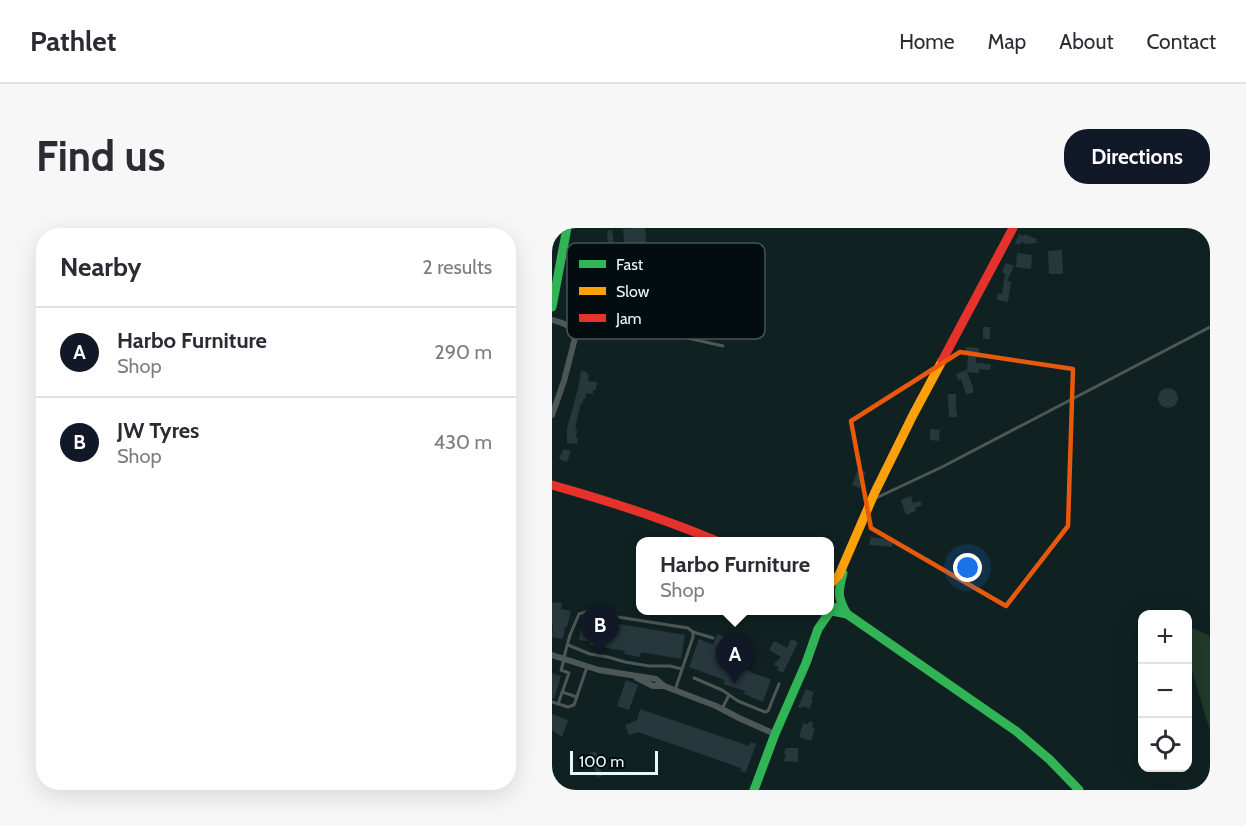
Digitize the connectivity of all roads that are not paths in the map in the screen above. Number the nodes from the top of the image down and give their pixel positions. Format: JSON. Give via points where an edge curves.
{"nodes":[{"id":1,"x":567,"y":228,"type":"edge"},
{"id":2,"x":1012,"y":228,"type":"edge"},
{"id":3,"x":552,"y":307,"type":"edge"},
{"id":4,"x":552,"y":320,"type":"edge"},
{"id":5,"x":567,"y":325,"type":"edge"},
{"id":6,"x":1210,"y":327,"type":"edge"},
{"id":7,"x":575,"y":339,"type":"edge"},
{"id":8,"x":692,"y":339,"type":"edge"},
{"id":9,"x":723,"y":346,"type":"dead end"},
{"id":10,"x":552,"y":415,"type":"edge"},
{"id":11,"x":552,"y":485,"type":"edge"},
{"id":12,"x":872,"y":500,"type":"junction"},
{"id":13,"x":708,"y":537,"type":"edge"},
{"id":14,"x":845,"y":563,"type":"junction"},
{"id":15,"x":834,"y":582,"type":"edge"},
{"id":16,"x":834,"y":591,"type":"edge"},
{"id":17,"x":838,"y":598,"type":"junction"},
{"id":18,"x":834,"y":608,"type":"edge"},
{"id":19,"x":834,"y":612,"type":"edge"},
{"id":20,"x":847,"y":614,"type":"junction"},
{"id":21,"x":823,"y":615,"type":"edge"},
{"id":22,"x":693,"y":632,"type":"junction"},
{"id":23,"x":713,"y":638,"type":"dead end"},
{"id":24,"x":568,"y":645,"type":"junction"},
{"id":25,"x":552,"y":655,"type":"edge"},
{"id":26,"x":564,"y":659,"type":"junction"},
{"id":27,"x":587,"y":667,"type":"junction"},
{"id":28,"x":682,"y":669,"type":"junction"},
{"id":29,"x":693,"y":678,"type":"dead end"},
{"id":30,"x":779,"y":684,"type":"dead end"},
{"id":31,"x":675,"y":690,"type":"junction"},
{"id":32,"x":562,"y":692,"type":"junction"},
{"id":33,"x":729,"y":695,"type":"junction"},
{"id":34,"x":577,"y":697,"type":"junction"},
{"id":35,"x":552,"y":702,"type":"edge"},
{"id":36,"x":558,"y":704,"type":"junction"},
{"id":37,"x":722,"y":709,"type":"junction"},
{"id":38,"x":775,"y":734,"type":"junction"},
{"id":39,"x":754,"y":790,"type":"edge"},
{"id":40,"x":1079,"y":790,"type":"edge"}],
"edges":[{"from":1,"to":3,"type":"main road"},
{"from":2,"to":12,"type":"main road"},
{"from":4,"to":5,"type":"street"},
{"from":6,"to":12,"type":"lane"},
{"from":7,"to":10,"type":"street"},
{"from":8,"to":9,"type":"lane"},
{"from":11,"to":13,"type":"main road"},
{"from":12,"to":14,"type":"main road"},
{"from":14,"to":15,"type":"main road"},
{"from":14,"to":17,"type":"main road"},
{"from":16,"to":17,"type":"main road"},
{"from":17,"to":18,"type":"main road"},
{"from":17,"to":20,"type":"main road"},
{"from":19,"to":20,"type":"main road"},
{"from":20,"to":40,"type":"main road","via":[[996,715]]},
{"from":21,"to":38,"type":"main road"},
{"from":22,"to":23,"type":"lane"},
{"from":22,"to":24,"type":"lane","via":[[688,628],[586,612],[579,614]]},
{"from":22,"to":28,"type":"lane"},
{"from":24,"to":26,"type":"lane"},
{"from":24,"to":28,"type":"lane","via":[[625,662]]},
{"from":25,"to":26,"type":"street"},
{"from":26,"to":27,"type":"street"},
{"from":26,"to":32,"type":"lane","via":[[561,670],[569,673]]},
{"from":27,"to":31,"type":"street","via":[[656,679]]},
{"from":27,"to":34,"type":"lane"},
{"from":28,"to":31,"type":"lane"},
{"from":29,"to":33,"type":"lane"},
{"from":30,"to":33,"type":"lane","via":[[765,712]]},
{"from":31,"to":37,"type":"street"},
{"from":32,"to":34,"type":"lane"},
{"from":32,"to":36,"type":"lane"},
{"from":33,"to":37,"type":"lane"},
{"from":34,"to":36,"type":"lane","via":[[572,707]]},
{"from":35,"to":36,"type":"lane"},
{"from":37,"to":38,"type":"street"},
{"from":38,"to":39,"type":"main road"}]}
